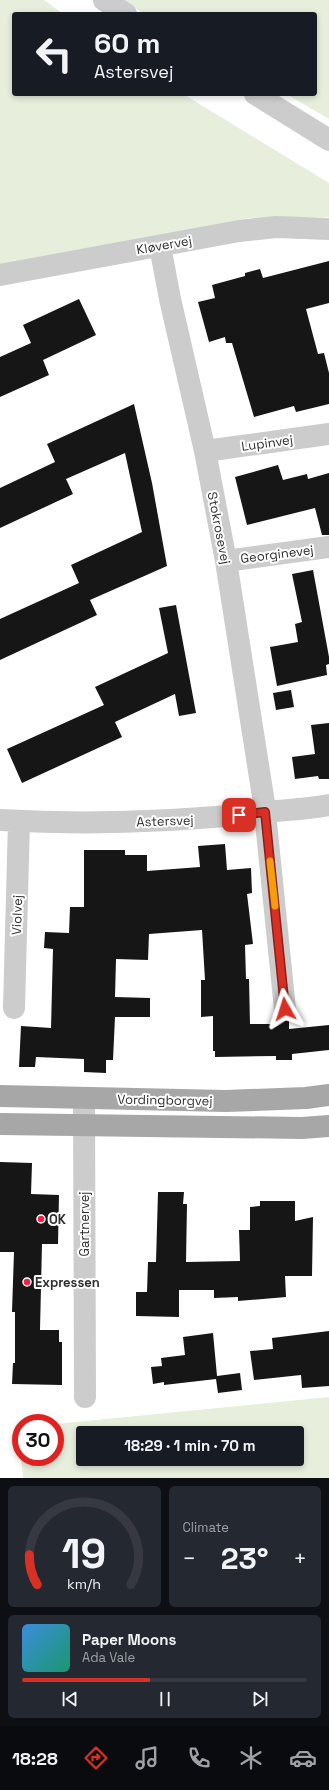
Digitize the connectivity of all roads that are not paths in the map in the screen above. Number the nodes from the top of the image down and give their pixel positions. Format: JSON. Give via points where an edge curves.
{"nodes":[{"id":1,"x":104,"y":0,"type":"edge"},
{"id":2,"x":123,"y":12,"type":"edge"},
{"id":3,"x":258,"y":96,"type":"edge"},
{"id":4,"x":329,"y":140,"type":"edge"},
{"id":5,"x":329,"y":229,"type":"edge"},
{"id":6,"x":160,"y":246,"type":"junction"},
{"id":7,"x":0,"y":275,"type":"edge"},
{"id":8,"x":329,"y":434,"type":"edge"},
{"id":9,"x":205,"y":451,"type":"junction"},
{"id":10,"x":329,"y":547,"type":"edge"},
{"id":11,"x":226,"y":561,"type":"junction"},
{"id":12,"x":329,"y":805,"type":"edge"},
{"id":13,"x":265,"y":812,"type":"junction"},
{"id":14,"x":10,"y":821,"type":"edge"},
{"id":15,"x":14,"y":1008,"type":"dead end"},
{"id":16,"x":285,"y":1009,"type":"dead end"},
{"id":17,"x":329,"y":1095,"type":"edge"},
{"id":18,"x":0,"y":1096,"type":"edge"},
{"id":19,"x":84,"y":1099,"type":"junction"},
{"id":20,"x":0,"y":1124,"type":"edge"},
{"id":21,"x":329,"y":1126,"type":"edge"},
{"id":22,"x":84,"y":1127,"type":"junction"},
{"id":23,"x":85,"y":1397,"type":"dead end"}],
"edges":[{"from":1,"to":2,"type":"street"},
{"from":3,"to":4,"type":"street"},
{"from":5,"to":6,"type":"street","name":"Kløvervej","via":[[276,227],[239,231]]},
{"from":6,"to":7,"type":"street","name":"Kløvervej"},
{"from":6,"to":9,"type":"street","name":"Stokrosevej"},
{"from":8,"to":9,"type":"street","name":"Lupinvej"},
{"from":9,"to":11,"type":"street","name":"Stokrosevej"},
{"from":10,"to":11,"type":"street","name":"Georginevej"},
{"from":11,"to":13,"type":"street","name":"Stokrosevej"},
{"from":12,"to":13,"type":"street","name":"Astersvej"},
{"from":13,"to":14,"type":"street","name":"Astersvej","via":[[201,819],[130,822]]},
{"from":13,"to":16,"type":"street","name":"Stokrosevej"},
{"from":14,"to":15,"type":"street","name":"Violvej"},
{"from":17,"to":19,"type":"main road","name":"Vordingborgvej","via":[[226,1101]]},
{"from":18,"to":19,"type":"main road","name":"Vordingborgvej"},
{"from":19,"to":22,"type":"street","name":"Gartnervej"},
{"from":20,"to":22,"type":"main road","name":"Vordingborgvej"},
{"from":21,"to":22,"type":"main road","name":"Vordingborgvej"},
{"from":22,"to":23,"type":"street","name":"Gartnervej"}]}
